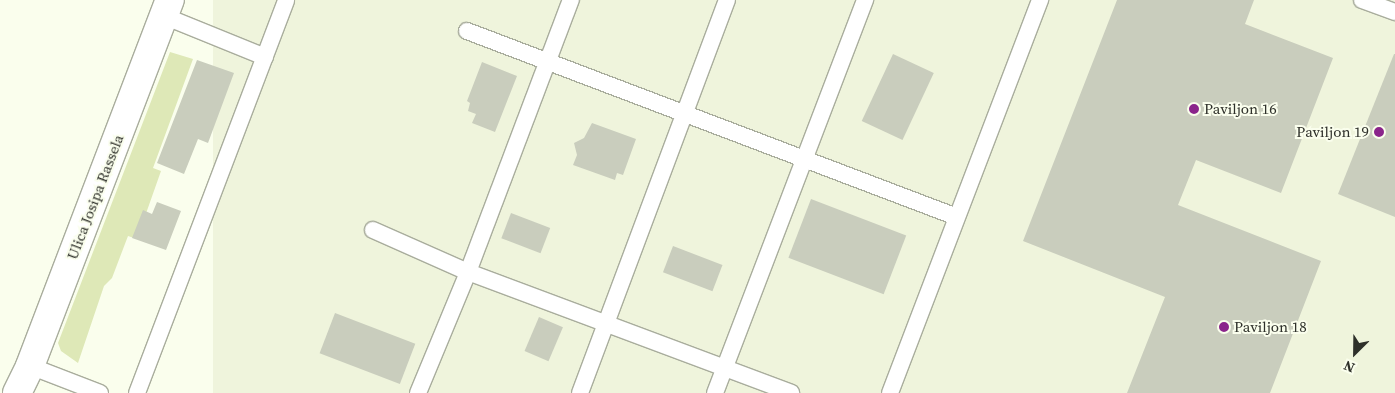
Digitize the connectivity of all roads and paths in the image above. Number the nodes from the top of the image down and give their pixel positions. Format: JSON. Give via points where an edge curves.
{"nodes":[{"id":1,"x":286,"y":0,"type":"edge"},
{"id":2,"x":571,"y":0,"type":"edge"},
{"id":3,"x":727,"y":0,"type":"edge"},
{"id":4,"x":865,"y":0,"type":"edge"},
{"id":5,"x":1040,"y":0,"type":"edge"},
{"id":6,"x":1362,"y":0,"type":"edge"},
{"id":7,"x":167,"y":8,"type":"edge"},
{"id":8,"x":1395,"y":12,"type":"edge"},
{"id":9,"x":467,"y":31,"type":"dead end"},
{"id":10,"x":265,"y":57,"type":"junction"},
{"id":11,"x":548,"y":61,"type":"junction"},
{"id":12,"x":684,"y":113,"type":"junction"},
{"id":13,"x":805,"y":159,"type":"junction"},
{"id":14,"x":957,"y":217,"type":"junction"},
{"id":15,"x":373,"y":230,"type":"dead end"},
{"id":16,"x":468,"y":272,"type":"junction"},
{"id":17,"x":607,"y":323,"type":"junction"},
{"id":18,"x":30,"y":366,"type":"junction"},
{"id":19,"x":725,"y":367,"type":"junction"},
{"id":20,"x":0,"y":387,"type":"edge"},
{"id":21,"x":16,"y":393,"type":"edge"},
{"id":22,"x":100,"y":393,"type":"edge"},
{"id":23,"x":136,"y":393,"type":"edge"},
{"id":24,"x":418,"y":393,"type":"edge"},
{"id":25,"x":580,"y":393,"type":"edge"},
{"id":26,"x":715,"y":393,"type":"edge"},
{"id":27,"x":791,"y":393,"type":"edge"},
{"id":28,"x":890,"y":393,"type":"edge"}],
"edges":[{"from":1,"to":10,"type":"lane"},
{"from":2,"to":11,"type":"lane"},
{"from":3,"to":12,"type":"lane"},
{"from":4,"to":13,"type":"lane"},
{"from":5,"to":14,"type":"lane"},
{"from":6,"to":8,"type":"lane"},
{"from":7,"to":10,"type":"lane"},
{"from":7,"to":18,"type":"street","name":"Ulica Josipa Rassela"},
{"from":9,"to":11,"type":"lane"},
{"from":10,"to":23,"type":"lane"},
{"from":11,"to":12,"type":"lane"},
{"from":11,"to":16,"type":"lane"},
{"from":12,"to":13,"type":"lane"},
{"from":12,"to":17,"type":"lane"},
{"from":13,"to":14,"type":"lane"},
{"from":13,"to":19,"type":"lane"},
{"from":14,"to":28,"type":"lane"},
{"from":15,"to":16,"type":"lane"},
{"from":16,"to":17,"type":"lane"},
{"from":16,"to":24,"type":"lane"},
{"from":17,"to":19,"type":"lane"},
{"from":17,"to":25,"type":"lane"},
{"from":18,"to":21,"type":"street","name":"Ulica Josipa Rassela"},
{"from":18,"to":22,"type":"lane"},
{"from":19,"to":26,"type":"lane"},
{"from":19,"to":27,"type":"lane"},
{"from":20,"to":21,"type":"street"}]}
